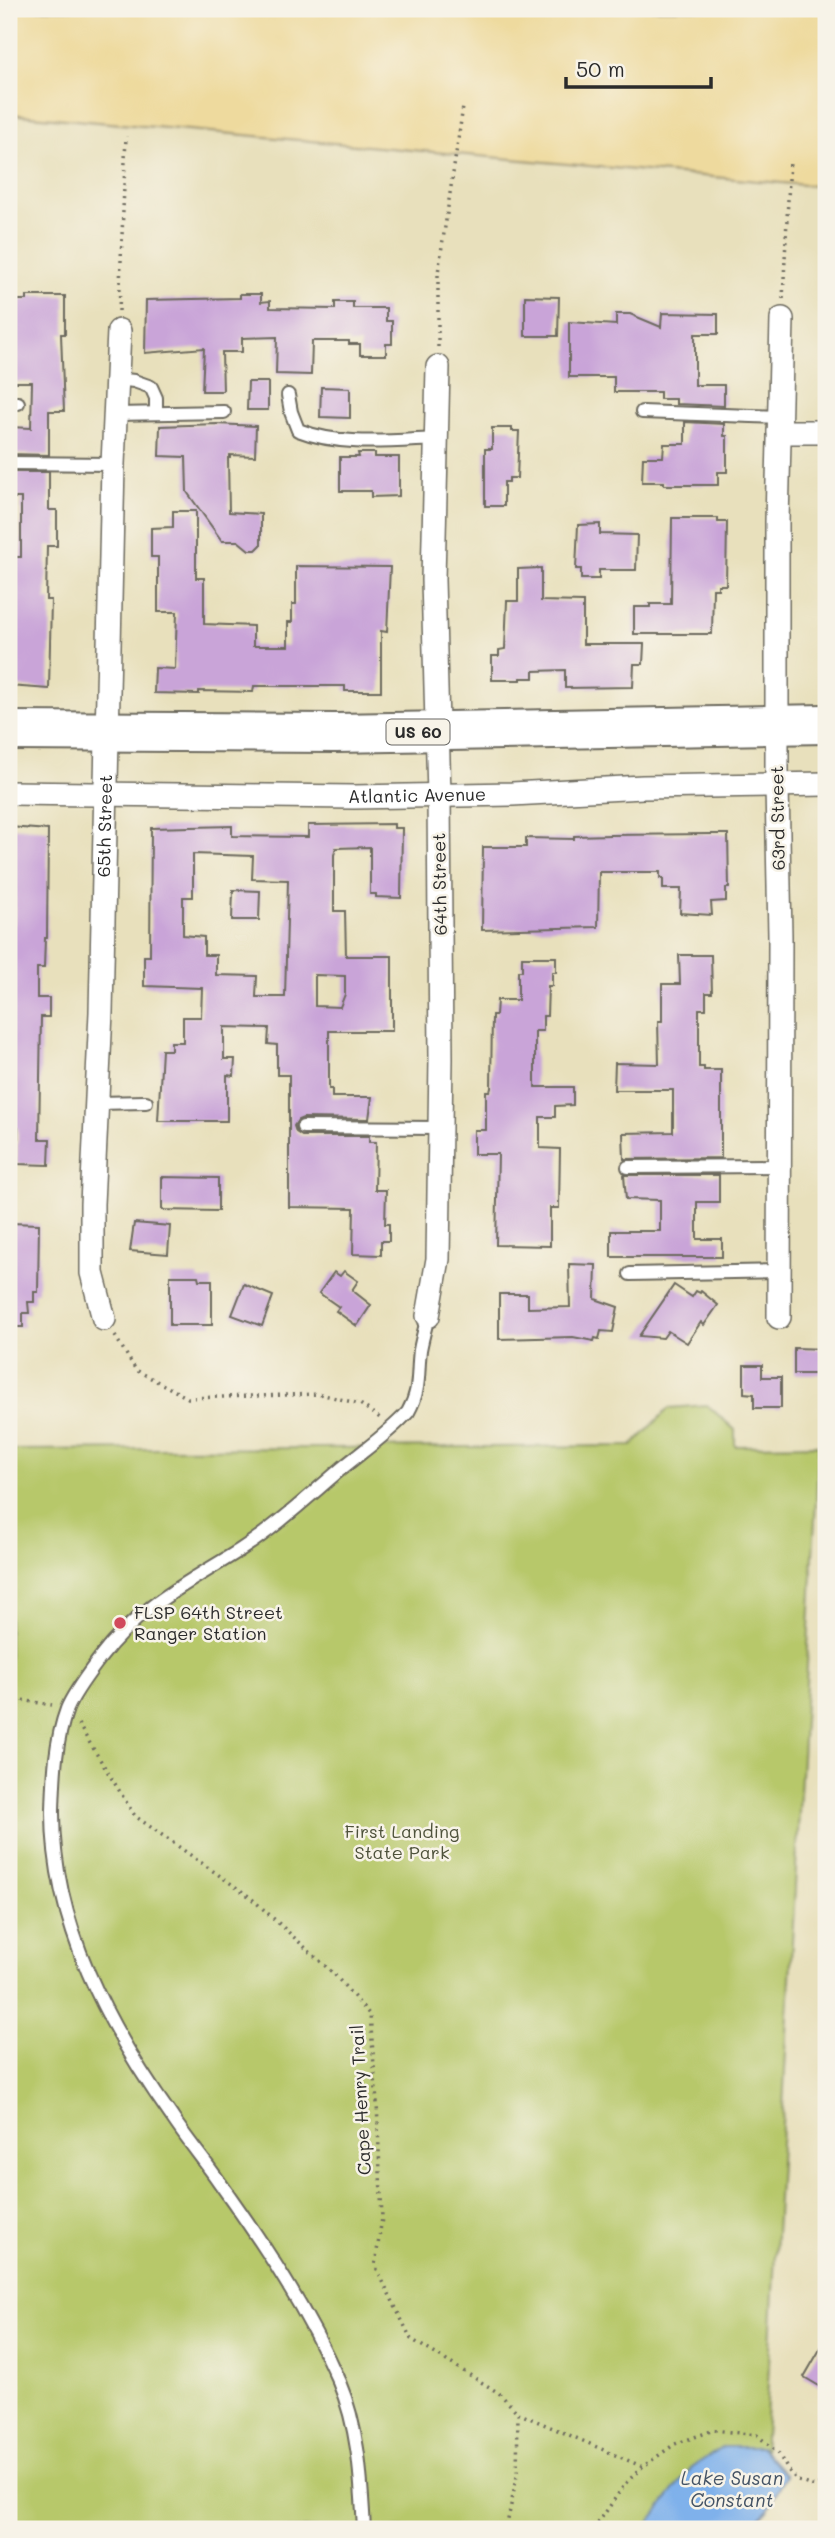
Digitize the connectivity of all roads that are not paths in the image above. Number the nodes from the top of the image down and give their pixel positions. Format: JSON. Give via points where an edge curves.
{"nodes":[{"id":1,"x":782,"y":319,"type":"road end"},
{"id":2,"x":118,"y":331,"type":"road end"},
{"id":3,"x":438,"y":367,"type":"road end"},
{"id":4,"x":116,"y":379,"type":"junction"},
{"id":5,"x":288,"y":395,"type":"dead end"},
{"id":6,"x":642,"y":411,"type":"dead end"},
{"id":7,"x":224,"y":412,"type":"dead end"},
{"id":8,"x":156,"y":413,"type":"junction"},
{"id":9,"x":115,"y":414,"type":"junction"},
{"id":10,"x":779,"y":425,"type":"junction"},
{"id":11,"x":826,"y":432,"type":"edge"},
{"id":12,"x":436,"y":439,"type":"junction"},
{"id":13,"x":9,"y":463,"type":"edge"},
{"id":14,"x":113,"y":464,"type":"junction"},
{"id":15,"x":777,"y":724,"type":"junction"},
{"id":16,"x":826,"y":724,"type":"edge"},
{"id":17,"x":436,"y":731,"type":"junction"},
{"id":18,"x":9,"y":732,"type":"edge"},
{"id":19,"x":107,"y":732,"type":"junction"},
{"id":20,"x":826,"y":784,"type":"edge"},
{"id":21,"x":777,"y":786,"type":"junction"},
{"id":22,"x":9,"y":793,"type":"edge"},
{"id":23,"x":105,"y":794,"type":"junction"},
{"id":24,"x":439,"y":795,"type":"junction"},
{"id":25,"x":146,"y":1102,"type":"dead end"},
{"id":26,"x":97,"y":1103,"type":"junction"},
{"id":27,"x":303,"y":1127,"type":"dead end"},
{"id":28,"x":440,"y":1128,"type":"junction"},
{"id":29,"x":778,"y":1166,"type":"junction"},
{"id":30,"x":628,"y":1167,"type":"dead end"},
{"id":31,"x":779,"y":1270,"type":"junction"},
{"id":32,"x":630,"y":1274,"type":"dead end"},
{"id":33,"x":428,"y":1316,"type":"joint"},
{"id":34,"x":779,"y":1317,"type":"dead end"},
{"id":35,"x":104,"y":1319,"type":"road end"},
{"id":36,"x":364,"y":2529,"type":"edge"}],
"edges":[{"from":1,"to":10,"type":"street","name":"63rd Street"},
{"from":2,"to":4,"type":"street","name":"65th Street"},
{"from":3,"to":12,"type":"street","name":"64th Street"},
{"from":4,"to":8,"type":"lane","via":[[151,387]]},
{"from":4,"to":9,"type":"street","name":"65th Street"},
{"from":5,"to":12,"type":"lane","via":[[298,430],[317,438]]},
{"from":6,"to":10,"type":"lane"},
{"from":7,"to":8,"type":"lane"},
{"from":8,"to":9,"type":"lane"},
{"from":9,"to":14,"type":"street","name":"65th Street"},
{"from":10,"to":11,"type":"street"},
{"from":10,"to":15,"type":"street","name":"63rd Street"},
{"from":12,"to":17,"type":"street","name":"64th Street"},
{"from":13,"to":14,"type":"lane"},
{"from":14,"to":19,"type":"street","name":"65th Street"},
{"from":15,"to":16,"type":"highway","number":"US 60"},
{"from":15,"to":17,"type":"highway","number":"US 60"},
{"from":15,"to":21,"type":"street","name":"63rd Street"},
{"from":17,"to":19,"type":"highway","number":"US 60"},
{"from":17,"to":24,"type":"street","name":"64th Street"},
{"from":18,"to":19,"type":"highway","number":"US 60"},
{"from":19,"to":23,"type":"street","name":"65th Street"},
{"from":20,"to":21,"type":"street","name":"Atlantic Avenue"},
{"from":21,"to":24,"type":"street","name":"Atlantic Avenue"},
{"from":21,"to":29,"type":"street","name":"63rd Street"},
{"from":22,"to":23,"type":"street","name":"Atlantic Avenue"},
{"from":23,"to":24,"type":"street","name":"Atlantic Avenue"},
{"from":23,"to":26,"type":"street","name":"65th Street"},
{"from":24,"to":28,"type":"street","name":"64th Street"},
{"from":25,"to":26,"type":"lane"},
{"from":26,"to":35,"type":"street","name":"65th Street","via":[[92,1273]]},
{"from":27,"to":28,"type":"lane"},
{"from":28,"to":33,"type":"street","name":"64th Street","via":[[438,1259]]},
{"from":29,"to":30,"type":"lane"},
{"from":29,"to":31,"type":"street","name":"63rd Street"},
{"from":31,"to":32,"type":"lane"},
{"from":31,"to":34,"type":"street","name":"63rd Street"},
{"from":33,"to":36,"type":"lane","via":[[420,1382],[408,1412],[269,1530],[157,1602],[102,1655],[68,1707],[54,1782],[59,1880],[86,1968],[145,2077],[271,2258],[337,2378],[356,2440]]}]}
